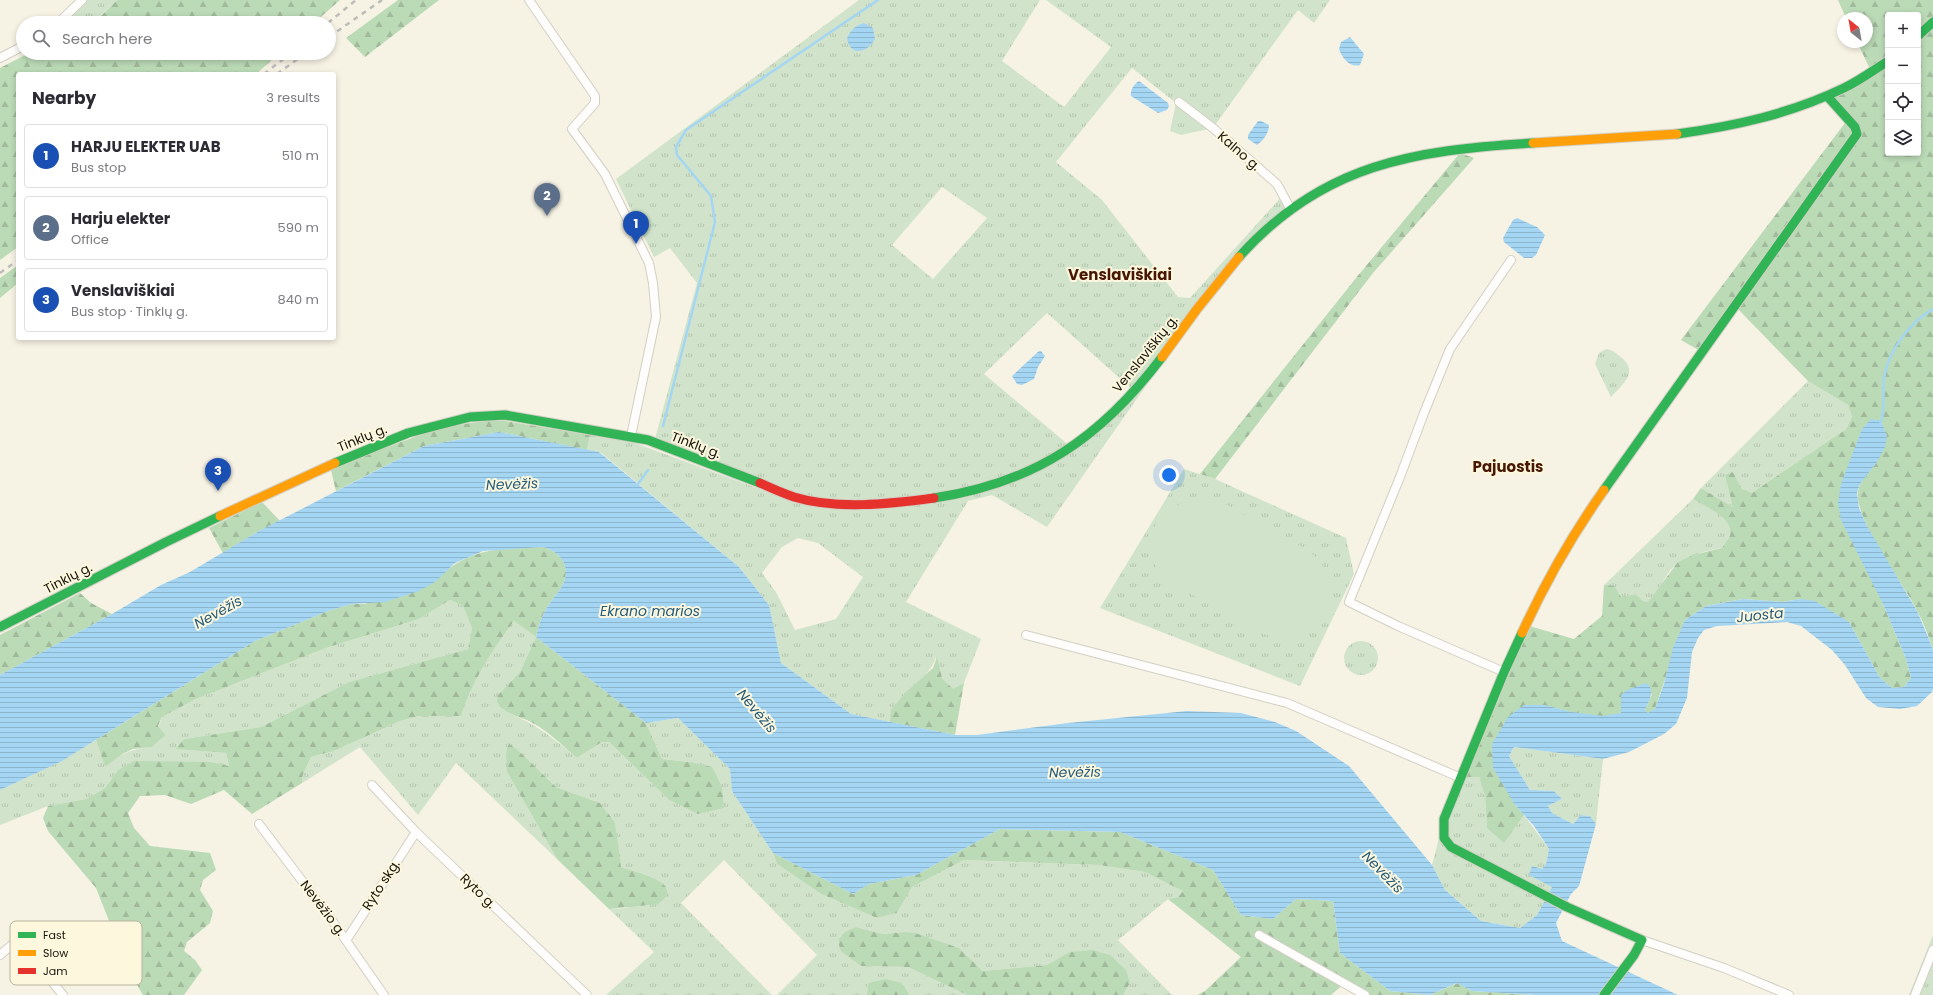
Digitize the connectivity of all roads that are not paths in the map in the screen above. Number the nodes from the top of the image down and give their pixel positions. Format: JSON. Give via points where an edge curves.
{"nodes":[{"id":1,"x":82,"y":0,"type":"edge"},
{"id":2,"x":529,"y":0,"type":"edge"},
{"id":3,"x":66,"y":16,"type":"edge"},
{"id":4,"x":1933,"y":22,"type":"edge"},
{"id":5,"x":1921,"y":33,"type":"edge"},
{"id":6,"x":16,"y":50,"type":"edge"},
{"id":7,"x":0,"y":58,"type":"edge"},
{"id":8,"x":1885,"y":63,"type":"edge"},
{"id":9,"x":1828,"y":97,"type":"junction"},
{"id":10,"x":1179,"y":102,"type":"dead end"},
{"id":11,"x":1290,"y":208,"type":"junction"},
{"id":12,"x":1511,"y":260,"type":"dead end"},
{"id":13,"x":631,"y":436,"type":"junction"},
{"id":14,"x":758,"y":483,"type":"joint"},
{"id":15,"x":0,"y":628,"type":"edge"},
{"id":16,"x":1026,"y":635,"type":"dead end"},
{"id":17,"x":1504,"y":672,"type":"junction"},
{"id":18,"x":1461,"y":778,"type":"junction"},
{"id":19,"x":372,"y":785,"type":"dead end"},
{"id":20,"x":259,"y":824,"type":"dead end"},
{"id":21,"x":416,"y":832,"type":"junction"},
{"id":22,"x":1259,"y":935,"type":"dead end"},
{"id":23,"x":347,"y":939,"type":"junction"},
{"id":24,"x":1642,"y":940,"type":"junction"},
{"id":25,"x":10,"y":946,"type":"edge"},
{"id":26,"x":1933,"y":950,"type":"edge"},
{"id":27,"x":0,"y":955,"type":"edge"},
{"id":28,"x":54,"y":985,"type":"edge"},
{"id":29,"x":62,"y":995,"type":"edge"},
{"id":30,"x":384,"y":995,"type":"edge"},
{"id":31,"x":587,"y":995,"type":"edge"},
{"id":32,"x":1365,"y":995,"type":"edge"},
{"id":33,"x":1604,"y":995,"type":"edge"},
{"id":34,"x":1789,"y":995,"type":"edge"},
{"id":35,"x":1915,"y":995,"type":"edge"}],
"edges":[{"from":1,"to":3,"type":"street"},
{"from":2,"to":13,"type":"street","via":[[595,96],[595,103],[572,128],[605,174],[649,263],[654,283],[656,317]]},
{"from":4,"to":5,"type":"main road"},
{"from":6,"to":7,"type":"street"},
{"from":8,"to":9,"type":"main road","name":"Venslaviškių g.","via":[[1863,79]]},
{"from":9,"to":11,"type":"main road","name":"Venslaviškių g.","via":[[1756,122],[1698,132],[1471,148],[1400,158],[1375,165],[1324,188]]},
{"from":9,"to":17,"type":"main road","via":[[1855,126],[1857,134],[1578,526],[1536,602]]},
{"from":10,"to":11,"type":"street","name":"Kalno g.","via":[[1277,184]]},
{"from":11,"to":14,"type":"main road","name":"Venslaviškių g.","via":[[1240,256],[1204,299],[1156,365],[1123,403],[1089,433],[1054,459],[1037,468],[983,489],[942,497],[847,505],[795,496]]},
{"from":12,"to":17,"type":"street","via":[[1450,349],[1349,602]]},
{"from":13,"to":14,"type":"main road","name":"Tinklų g.","via":[[654,442]]},
{"from":13,"to":15,"type":"main road","name":"Tinklų g.","via":[[486,415],[408,433],[369,448],[166,542]]},
{"from":16,"to":18,"type":"street","via":[[1286,703]]},
{"from":17,"to":18,"type":"main road"},
{"from":18,"to":24,"type":"main road","via":[[1444,820],[1444,838],[1451,847],[1543,896]]},
{"from":19,"to":21,"type":"street","name":"Ryto g."},
{"from":20,"to":23,"type":"street","name":"Nevėžio g."},
{"from":21,"to":23,"type":"street","name":"Ryto skg."},
{"from":21,"to":31,"type":"street","name":"Ryto g."},
{"from":22,"to":32,"type":"street"},
{"from":23,"to":30,"type":"street","name":"Nevėžio g."},
{"from":24,"to":33,"type":"main road"},
{"from":24,"to":34,"type":"street","via":[[1724,968]]},
{"from":25,"to":27,"type":"street"},
{"from":26,"to":35,"type":"street"},
{"from":28,"to":29,"type":"street"}]}
